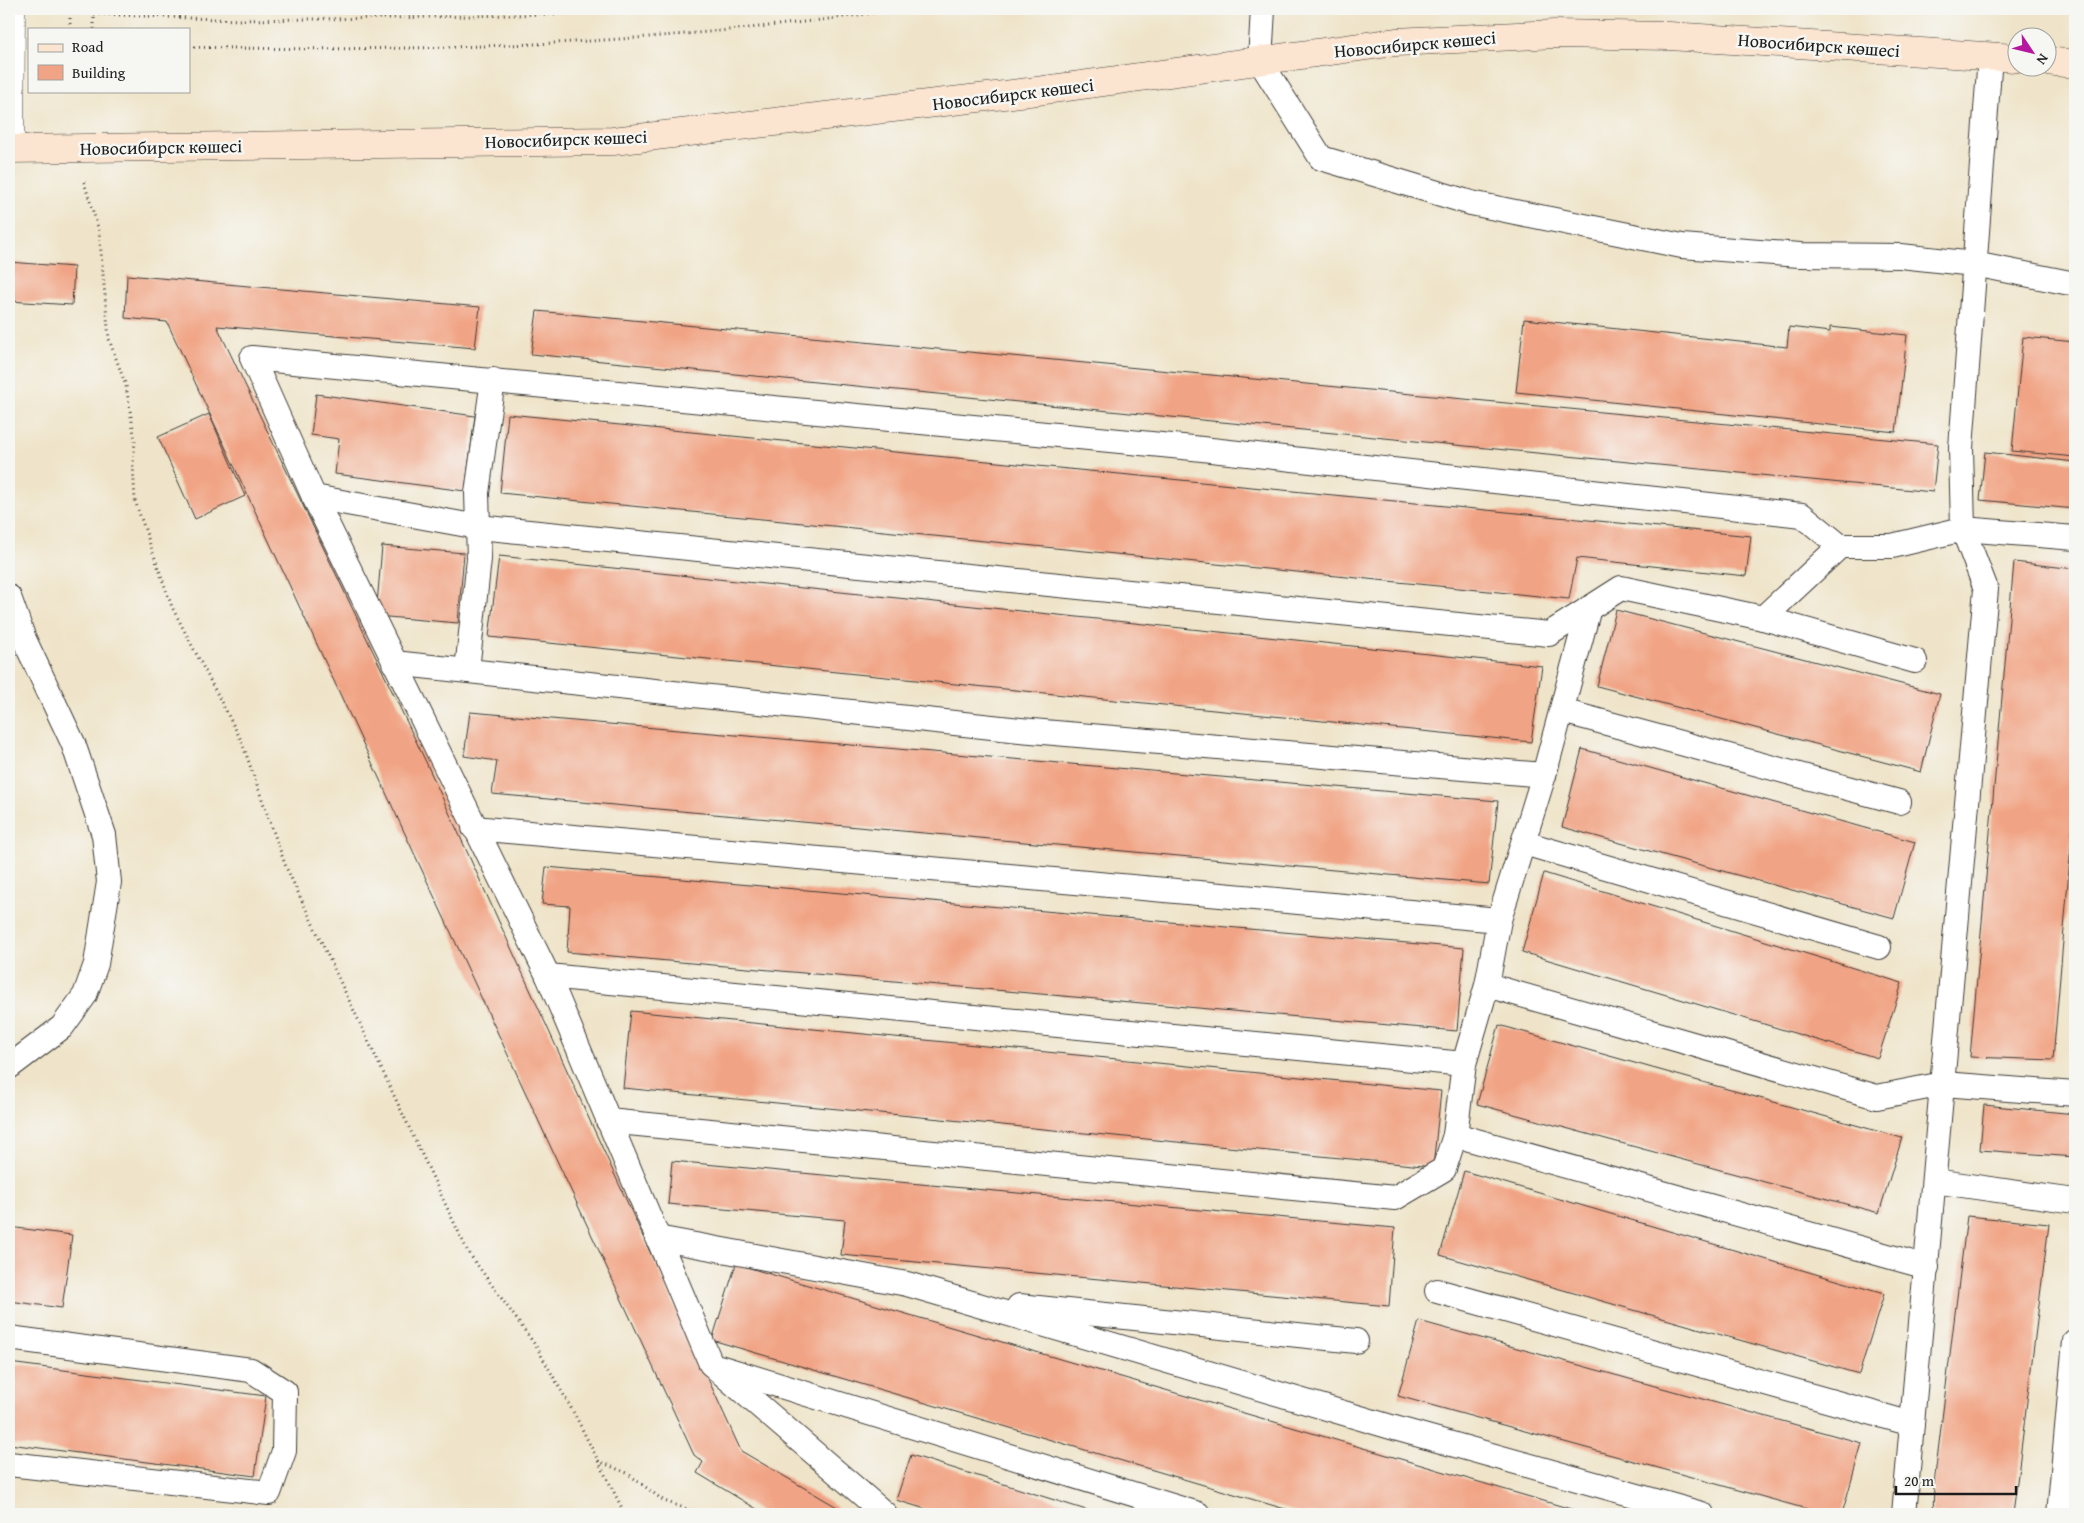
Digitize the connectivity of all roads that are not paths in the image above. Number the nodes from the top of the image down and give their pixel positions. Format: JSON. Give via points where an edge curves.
{"nodes":[{"id":1,"x":11,"y":9,"type":"edge"},
{"id":2,"x":1263,"y":9,"type":"edge"},
{"id":3,"x":2003,"y":57,"type":"edge"},
{"id":4,"x":1260,"y":61,"type":"junction"},
{"id":5,"x":2056,"y":62,"type":"edge"},
{"id":6,"x":2075,"y":64,"type":"edge"},
{"id":7,"x":10,"y":149,"type":"edge"},
{"id":8,"x":1974,"y":264,"type":"junction"},
{"id":9,"x":2075,"y":284,"type":"edge"},
{"id":10,"x":493,"y":380,"type":"junction"},
{"id":11,"x":314,"y":497,"type":"junction"},
{"id":12,"x":478,"y":528,"type":"junction"},
{"id":13,"x":1963,"y":529,"type":"junction"},
{"id":14,"x":2075,"y":538,"type":"edge"},
{"id":15,"x":1840,"y":546,"type":"junction"},
{"id":16,"x":9,"y":597,"type":"edge"},
{"id":17,"x":1589,"y":608,"type":"junction"},
{"id":18,"x":1763,"y":618,"type":"junction"},
{"id":19,"x":1915,"y":661,"type":"dead end"},
{"id":20,"x":394,"y":663,"type":"junction"},
{"id":21,"x":467,"y":670,"type":"junction"},
{"id":22,"x":1562,"y":711,"type":"junction"},
{"id":23,"x":1544,"y":775,"type":"junction"},
{"id":24,"x":1899,"y":802,"type":"dead end"},
{"id":25,"x":474,"y":828,"type":"junction"},
{"id":26,"x":1524,"y":843,"type":"junction"},
{"id":27,"x":1499,"y":920,"type":"junction"},
{"id":28,"x":1880,"y":947,"type":"dead end"},
{"id":29,"x":548,"y":976,"type":"junction"},
{"id":30,"x":1487,"y":985,"type":"junction"},
{"id":31,"x":1464,"y":1064,"type":"junction"},
{"id":32,"x":9,"y":1067,"type":"edge"},
{"id":33,"x":1943,"y":1084,"type":"junction"},
{"id":34,"x":2075,"y":1094,"type":"edge"},
{"id":35,"x":608,"y":1121,"type":"junction"},
{"id":36,"x":1455,"y":1135,"type":"junction"},
{"id":37,"x":1934,"y":1181,"type":"junction"},
{"id":38,"x":2075,"y":1201,"type":"edge"},
{"id":39,"x":657,"y":1238,"type":"junction"},
{"id":40,"x":1927,"y":1267,"type":"junction"},
{"id":41,"x":1437,"y":1291,"type":"dead end"},
{"id":42,"x":960,"y":1300,"type":"junction"},
{"id":43,"x":9,"y":1338,"type":"edge"},
{"id":44,"x":1356,"y":1341,"type":"dead end"},
{"id":45,"x":2075,"y":1341,"type":"edge"},
{"id":46,"x":711,"y":1364,"type":"junction"},
{"id":47,"x":1912,"y":1424,"type":"junction"},
{"id":48,"x":9,"y":1464,"type":"edge"},
{"id":49,"x":885,"y":1514,"type":"edge"},
{"id":50,"x":1198,"y":1514,"type":"edge"},
{"id":51,"x":1702,"y":1514,"type":"edge"},
{"id":52,"x":1904,"y":1514,"type":"edge"},
{"id":53,"x":2059,"y":1514,"type":"edge"}],
"edges":[{"from":1,"to":7,"type":"street"},
{"from":2,"to":4,"type":"lane"},
{"from":3,"to":4,"type":"main road","name":"Новосибирск көшесі","via":[[1669,36],[1555,34],[1396,42]]},
{"from":3,"to":8,"type":"lane"},
{"from":4,"to":7,"type":"main road","name":"Новосибирск көшесі","via":[[613,141]]},
{"from":4,"to":8,"type":"lane","via":[[1321,158],[1471,203],[1682,246],[1800,255],[1901,256]]},
{"from":5,"to":6,"type":"main road"},
{"from":8,"to":9,"type":"lane"},
{"from":8,"to":13,"type":"lane","via":[[1961,448]]},
{"from":10,"to":11,"type":"lane","via":[[252,358]]},
{"from":10,"to":12,"type":"lane","via":[[477,494]]},
{"from":10,"to":15,"type":"lane","via":[[1193,448],[1802,515]]},
{"from":11,"to":12,"type":"lane"},
{"from":11,"to":20,"type":"lane"},
{"from":12,"to":17,"type":"lane","via":[[1549,634]]},
{"from":12,"to":21,"type":"lane","via":[[479,559]]},
{"from":13,"to":14,"type":"lane"},
{"from":13,"to":15,"type":"lane","via":[[1892,546]]},
{"from":13,"to":33,"type":"lane","via":[[1986,589]]},
{"from":15,"to":18,"type":"lane"},
{"from":16,"to":32,"type":"lane","via":[[24,639],[73,743],[104,835],[109,882],[96,964],[85,994],[62,1027]]},
{"from":17,"to":18,"type":"lane","via":[[1621,588]]},
{"from":17,"to":22,"type":"lane"},
{"from":18,"to":19,"type":"lane"},
{"from":20,"to":21,"type":"lane"},
{"from":20,"to":25,"type":"lane"},
{"from":21,"to":23,"type":"lane","via":[[1020,730]]},
{"from":22,"to":23,"type":"lane"},
{"from":22,"to":24,"type":"lane"},
{"from":23,"to":26,"type":"lane"},
{"from":25,"to":27,"type":"lane"},
{"from":25,"to":29,"type":"lane"},
{"from":26,"to":27,"type":"lane"},
{"from":26,"to":28,"type":"lane"},
{"from":27,"to":30,"type":"lane"},
{"from":29,"to":31,"type":"lane"},
{"from":29,"to":35,"type":"lane"},
{"from":30,"to":31,"type":"lane"},
{"from":30,"to":33,"type":"lane","via":[[1877,1098]]},
{"from":31,"to":36,"type":"lane"},
{"from":33,"to":34,"type":"lane"},
{"from":33,"to":37,"type":"lane"},
{"from":35,"to":36,"type":"lane","via":[[1394,1198],[1444,1170]]},
{"from":35,"to":39,"type":"lane"},
{"from":36,"to":40,"type":"lane"},
{"from":37,"to":38,"type":"lane"},
{"from":37,"to":40,"type":"lane"},
{"from":39,"to":42,"type":"lane","via":[[907,1284]]},
{"from":39,"to":46,"type":"lane"},
{"from":40,"to":47,"type":"lane"},
{"from":41,"to":47,"type":"lane"},
{"from":42,"to":44,"type":"lane"},
{"from":42,"to":51,"type":"lane","via":[[1391,1427]]},
{"from":43,"to":48,"type":"lane","via":[[251,1370],[285,1392],[284,1451],[269,1493]]},
{"from":45,"to":53,"type":"lane"},
{"from":46,"to":49,"type":"lane"},
{"from":46,"to":50,"type":"lane"},
{"from":47,"to":52,"type":"lane"}]}
